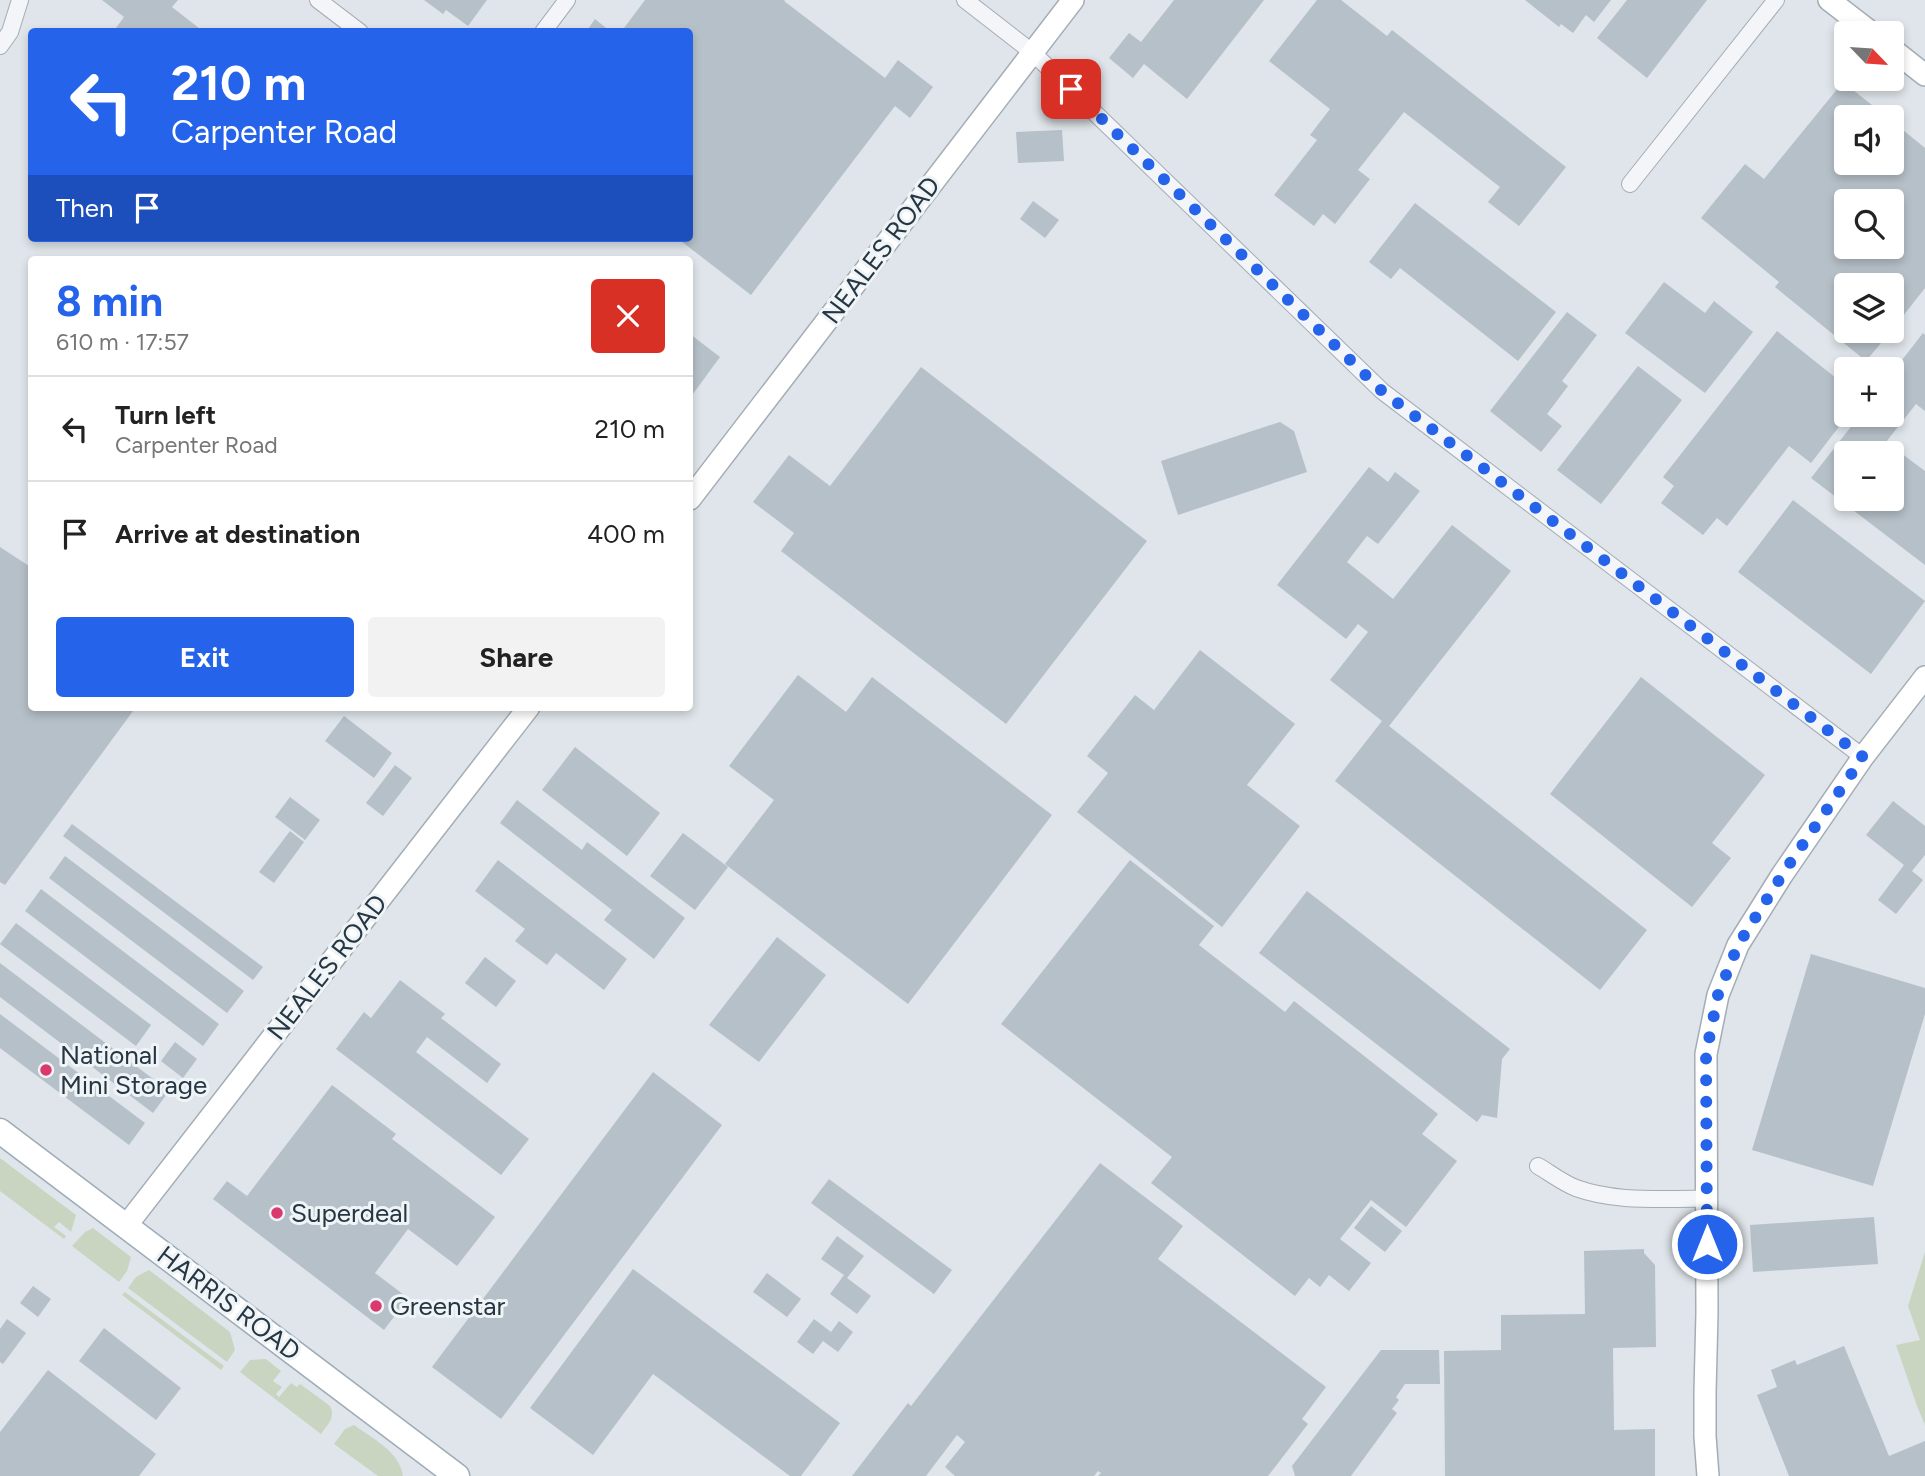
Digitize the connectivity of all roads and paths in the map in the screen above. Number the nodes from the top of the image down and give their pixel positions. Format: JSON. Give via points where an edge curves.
{"nodes":[{"id":1,"x":20,"y":0,"type":"edge"},
{"id":2,"x":318,"y":0,"type":"edge"},
{"id":3,"x":567,"y":0,"type":"edge"},
{"id":4,"x":965,"y":0,"type":"edge"},
{"id":5,"x":1073,"y":0,"type":"edge"},
{"id":6,"x":1776,"y":0,"type":"edge"},
{"id":7,"x":1829,"y":0,"type":"edge"},
{"id":8,"x":1856,"y":21,"type":"edge"},
{"id":9,"x":355,"y":28,"type":"edge"},
{"id":10,"x":546,"y":28,"type":"edge"},
{"id":11,"x":0,"y":46,"type":"edge"},
{"id":12,"x":1032,"y":52,"type":"junction"},
{"id":13,"x":1904,"y":58,"type":"edge"},
{"id":14,"x":1925,"y":75,"type":"edge"},
{"id":15,"x":1630,"y":184,"type":"dead end"},
{"id":16,"x":693,"y":495,"type":"edge"},
{"id":17,"x":1925,"y":677,"type":"edge"},
{"id":18,"x":525,"y":711,"type":"edge"},
{"id":19,"x":1863,"y":757,"type":"junction"},
{"id":20,"x":0,"y":1131,"type":"edge"},
{"id":21,"x":1538,"y":1166,"type":"dead end"},
{"id":22,"x":1707,"y":1199,"type":"junction"},
{"id":23,"x":126,"y":1226,"type":"junction"},
{"id":24,"x":1705,"y":1436,"type":"junction"},
{"id":25,"x":443,"y":1472,"type":"edge"},
{"id":26,"x":1702,"y":1476,"type":"edge"},
{"id":27,"x":1708,"y":1476,"type":"edge"},
{"id":28,"x":1722,"y":1476,"type":"edge"}],
"edges":[{"from":1,"to":11,"type":"street","via":[[10,32]]},
{"from":2,"to":9,"type":"street"},
{"from":3,"to":10,"type":"street"},
{"from":4,"to":12,"type":"street"},
{"from":5,"to":12,"type":"street","name":"NEALES ROAD"},
{"from":6,"to":15,"type":"street"},
{"from":7,"to":8,"type":"street"},
{"from":12,"to":16,"type":"street","name":"NEALES ROAD"},
{"from":12,"to":19,"type":"street","via":[[1382,391]]},
{"from":13,"to":14,"type":"street"},
{"from":17,"to":19,"type":"street"},
{"from":18,"to":23,"type":"street","name":"NEALES ROAD"},
{"from":19,"to":22,"type":"street","via":[[1738,945],[1718,995],[1706,1054]]},
{"from":20,"to":23,"type":"main road","name":"HARRIS ROAD"},
{"from":21,"to":22,"type":"street","via":[[1573,1187],[1594,1193]]},
{"from":22,"to":24,"type":"street"},
{"from":23,"to":25,"type":"main road","name":"HARRIS ROAD"},
{"from":24,"to":26,"type":"street"},
{"from":24,"to":27,"type":"street"},
{"from":24,"to":28,"type":"street"}]}
